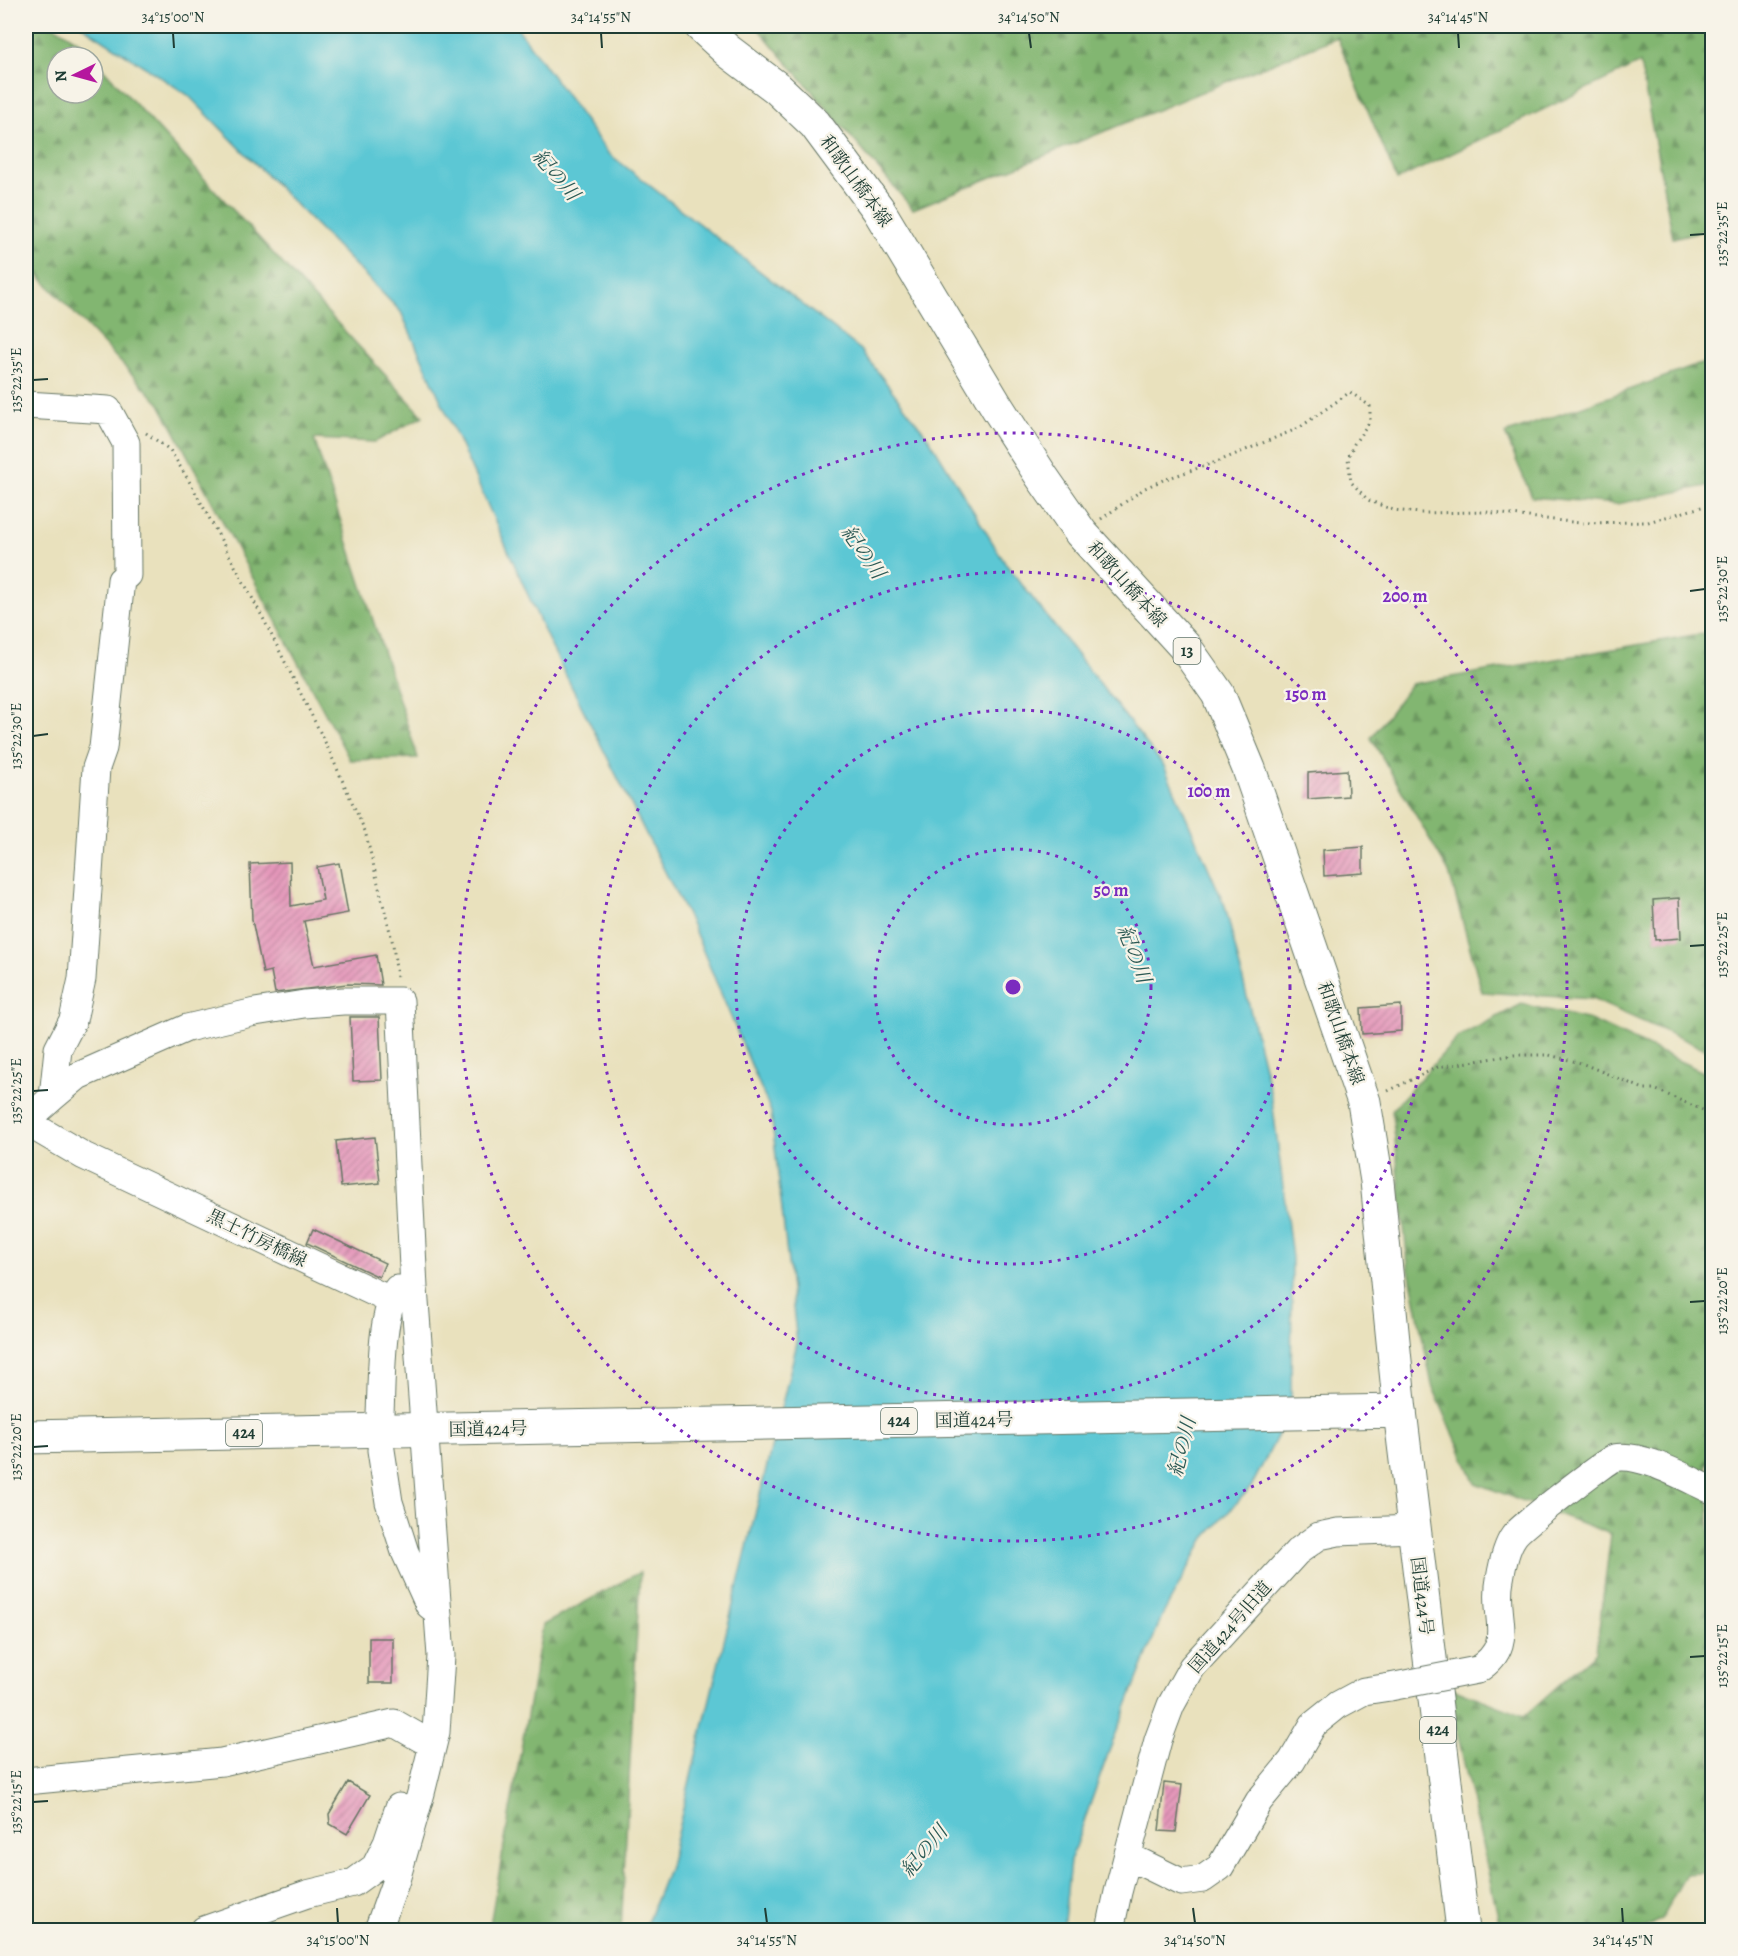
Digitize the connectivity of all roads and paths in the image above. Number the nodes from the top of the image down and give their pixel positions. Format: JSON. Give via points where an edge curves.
{"nodes":[{"id":1,"x":701,"y":26,"type":"edge"},
{"id":2,"x":26,"y":405,"type":"edge"},
{"id":3,"x":108,"y":410,"type":"junction"},
{"id":4,"x":1713,"y":504,"type":"edge"},
{"id":5,"x":1081,"y":533,"type":"junction"},
{"id":6,"x":400,"y":1001,"type":"junction"},
{"id":7,"x":53,"y":1097,"type":"junction"},
{"id":8,"x":1364,"y":1102,"type":"junction"},
{"id":9,"x":1713,"y":1114,"type":"edge"},
{"id":10,"x":26,"y":1121,"type":"edge"},
{"id":11,"x":414,"y":1288,"type":"junction"},
{"id":12,"x":390,"y":1300,"type":"junction"},
{"id":13,"x":1400,"y":1411,"type":"junction"},
{"id":14,"x":380,"y":1413,"type":"dead end"},
{"id":15,"x":426,"y":1430,"type":"junction"},
{"id":16,"x":26,"y":1437,"type":"edge"},
{"id":17,"x":381,"y":1450,"type":"dead end"},
{"id":18,"x":1713,"y":1490,"type":"edge"},
{"id":19,"x":1413,"y":1529,"type":"junction"},
{"id":20,"x":438,"y":1612,"type":"junction"},
{"id":21,"x":438,"y":1698,"type":"junction"},
{"id":22,"x":422,"y":1739,"type":"junction"},
{"id":23,"x":26,"y":1781,"type":"edge"},
{"id":24,"x":1128,"y":1856,"type":"junction"},
{"id":25,"x":204,"y":1930,"type":"edge"},
{"id":26,"x":378,"y":1930,"type":"edge"},
{"id":27,"x":1110,"y":1930,"type":"edge"},
{"id":28,"x":1463,"y":1930,"type":"edge"}],
"edges":[{"from":1,"to":5,"type":"main road","name":"和歌山橋本線","number":"13","via":[[777,88],[822,133],[878,209],[998,407]]},
{"from":2,"to":3,"type":"street"},
{"from":3,"to":6,"type":"path","via":[[170,450],[263,618],[326,744],[365,831],[393,944]]},
{"from":3,"to":7,"type":"street","via":[[126,443],[127,575],[121,580],[104,748],[96,768],[82,979],[73,1020],[58,1049]]},
{"from":4,"to":5,"type":"path","via":[[1648,522],[1581,523],[1485,512],[1393,510],[1368,500],[1351,482],[1348,458],[1370,422],[1370,406],[1350,392],[1299,428],[1144,488]]},
{"from":5,"to":8,"type":"main road","name":"和歌山橋本線","number":"13","via":[[1185,647],[1218,694],[1249,770]]},
{"from":6,"to":7,"type":"street","via":[[304,1004],[187,1028],[78,1076]]},
{"from":6,"to":11,"type":"street"},
{"from":7,"to":10,"type":"street"},
{"from":8,"to":9,"type":"path","via":[[1438,1067],[1514,1055],[1549,1055],[1581,1063],[1644,1089],[1654,1089]]},
{"from":8,"to":13,"type":"main road","name":"和歌山橋本線","number":"13","via":[[1377,1181]]},
{"from":10,"to":12,"type":"street","name":"黒土竹房橋線","via":[[84,1156]]},
{"from":11,"to":12,"type":"street","via":[[397,1289]]},
{"from":11,"to":15,"type":"street"},
{"from":12,"to":14,"type":"street"},
{"from":13,"to":15,"type":"main road","name":"国道424号","number":"424"},
{"from":13,"to":19,"type":"main road","name":"国道424号","number":"424"},
{"from":15,"to":16,"type":"main road","name":"国道424号","number":"424"},
{"from":15,"to":20,"type":"street"},
{"from":17,"to":20,"type":"street","via":[[389,1502],[405,1552],[429,1605]]},
{"from":18,"to":24,"type":"street","bridge":true,"via":[[1640,1458],[1613,1458],[1514,1536],[1499,1582],[1500,1645],[1491,1661],[1477,1670],[1364,1692],[1338,1704],[1314,1725],[1292,1761],[1259,1801],[1220,1867],[1203,1879],[1181,1882]]},
{"from":19,"to":24,"type":"street","name":"国道424号旧道","via":[[1319,1536],[1297,1552],[1192,1667],[1158,1740]]},
{"from":19,"to":28,"type":"main road","name":"国道424号","number":"424"},
{"from":20,"to":21,"type":"street"},
{"from":21,"to":22,"type":"street"},
{"from":21,"to":26,"type":"street","via":[[436,1732],[421,1793]]},
{"from":22,"to":23,"type":"street","via":[[394,1723],[222,1762]]},
{"from":22,"to":25,"type":"street","via":[[375,1867],[353,1883],[307,1894]]},
{"from":24,"to":27,"type":"street","name":"国道424号旧道"}]}
